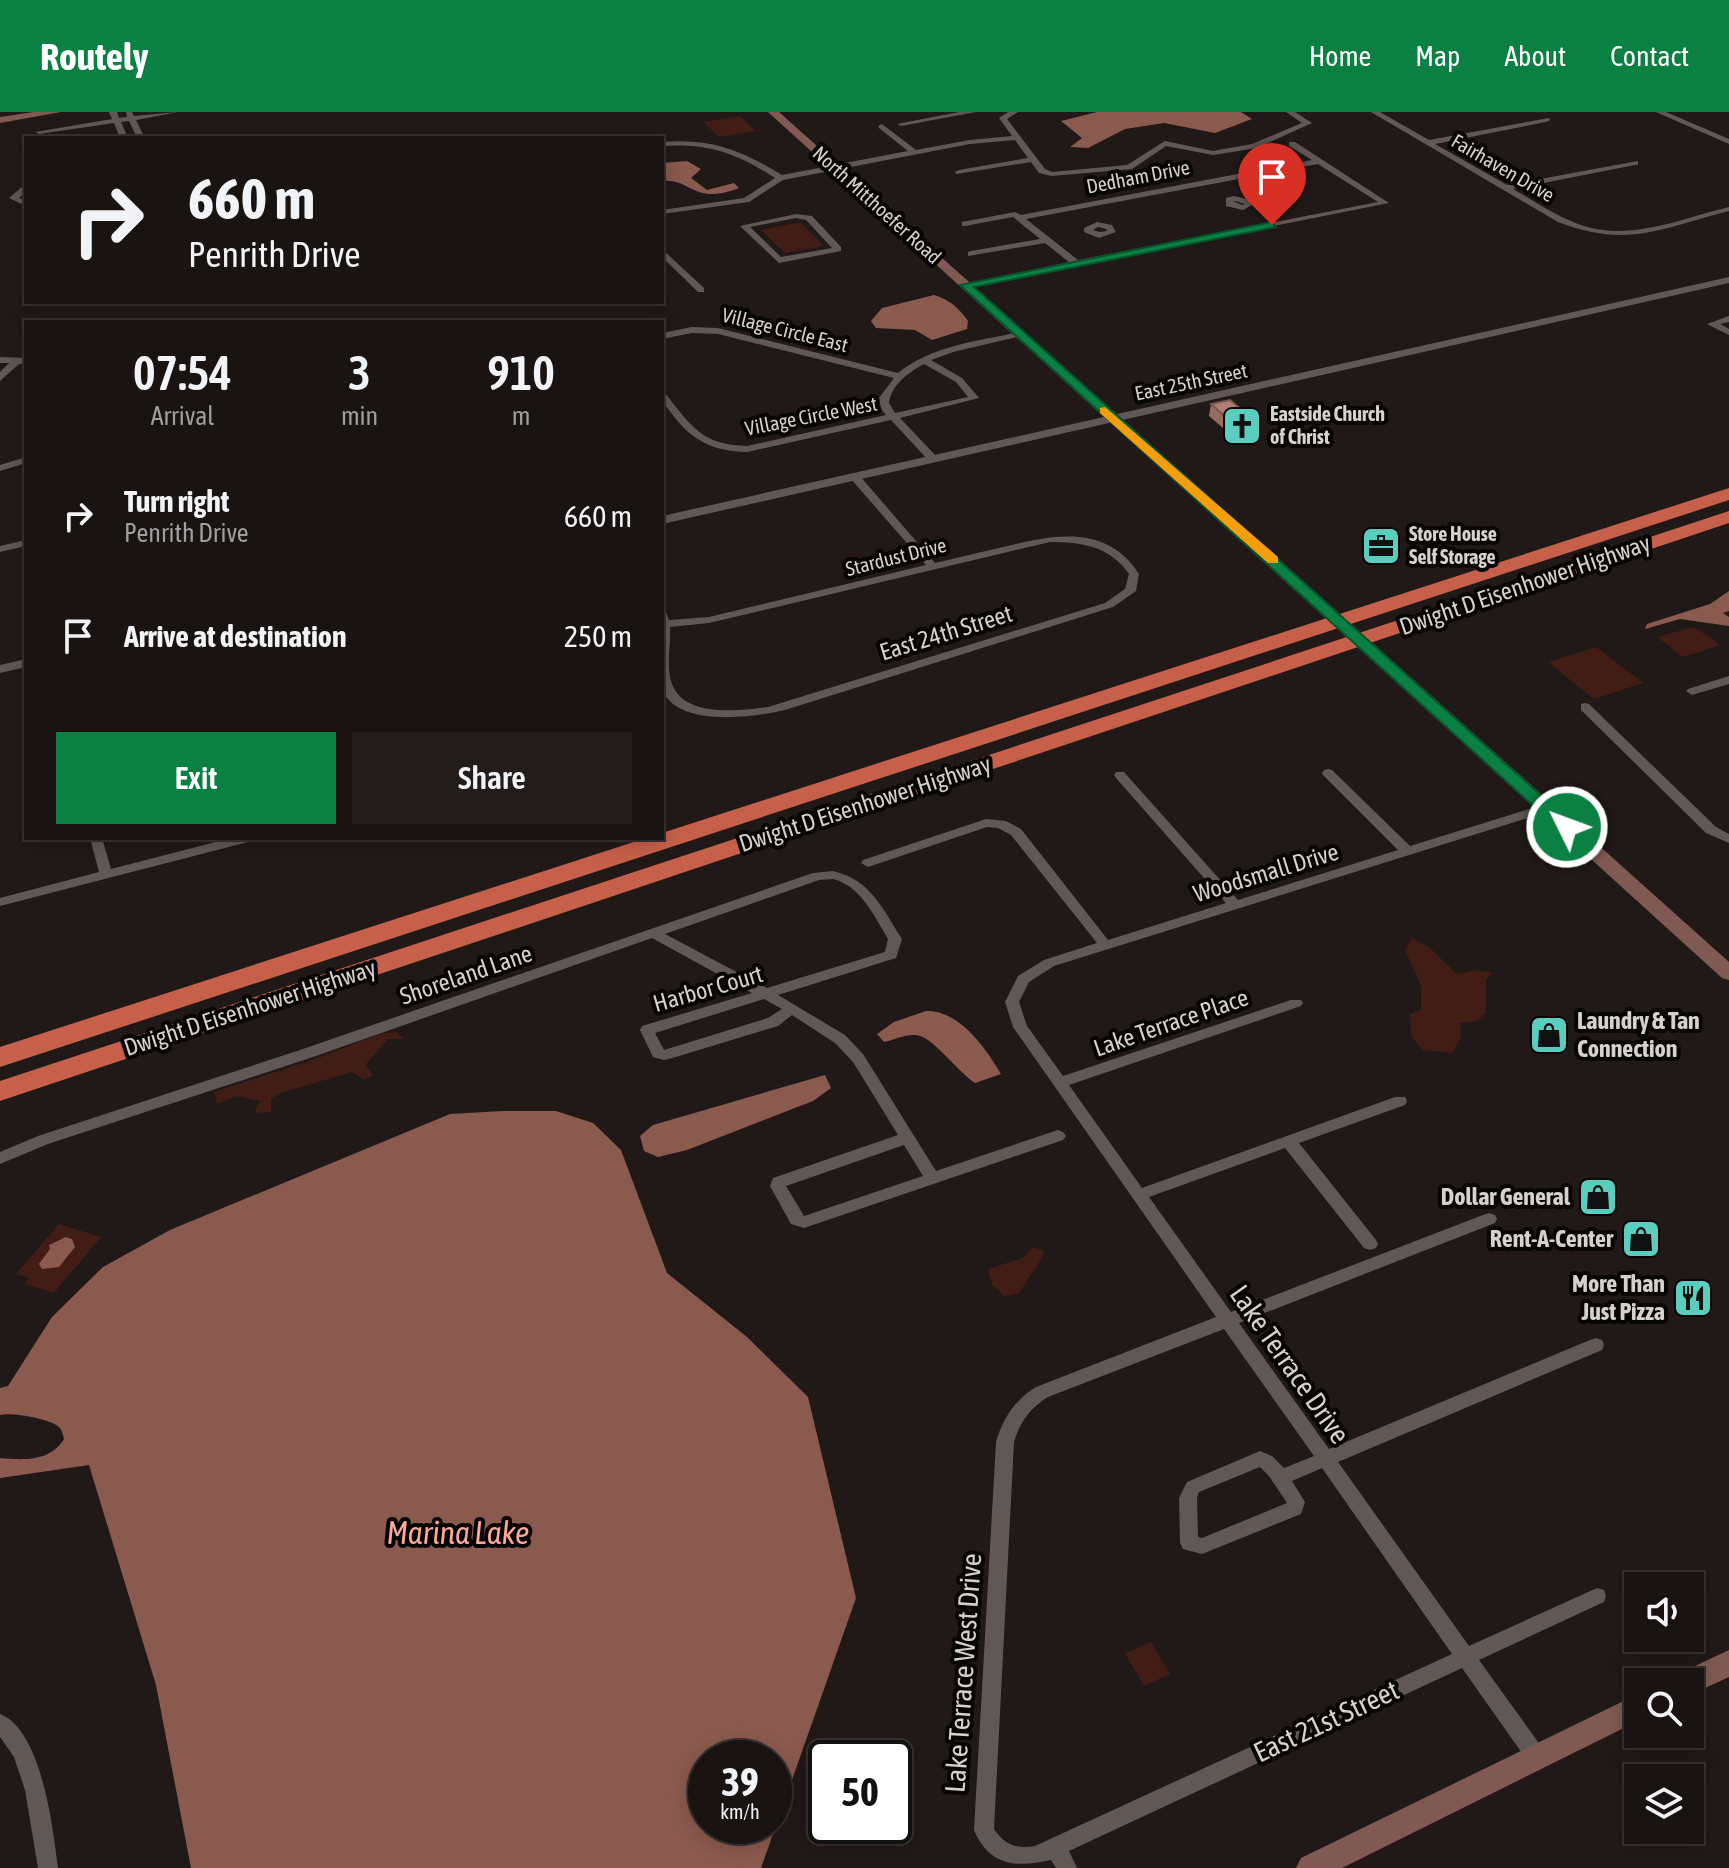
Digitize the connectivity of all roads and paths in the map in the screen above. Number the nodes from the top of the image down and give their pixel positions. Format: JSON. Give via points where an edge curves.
{"nodes":[{"id":1,"x":56,"y":112,"type":"edge"},
{"id":2,"x":174,"y":112,"type":"edge"},
{"id":3,"x":773,"y":112,"type":"edge"},
{"id":4,"x":972,"y":112,"type":"edge"},
{"id":5,"x":990,"y":112,"type":"edge"},
{"id":6,"x":1290,"y":112,"type":"edge"},
{"id":7,"x":1375,"y":112,"type":"edge"},
{"id":8,"x":1660,"y":112,"type":"edge"},
{"id":9,"x":1010,"y":114,"type":"edge"},
{"id":10,"x":130,"y":115,"type":"edge"},
{"id":11,"x":115,"y":116,"type":"edge"},
{"id":12,"x":0,"y":120,"type":"edge"},
{"id":13,"x":1546,"y":120,"type":"dead end"},
{"id":14,"x":901,"y":124,"type":"dead end"},
{"id":15,"x":882,"y":126,"type":"dead end"},
{"id":16,"x":39,"y":132,"type":"dead end"},
{"id":17,"x":1013,"y":135,"type":"junction"},
{"id":18,"x":123,"y":136,"type":"edge"},
{"id":19,"x":140,"y":136,"type":"edge"},
{"id":20,"x":1729,"y":142,"type":"edge"},
{"id":21,"x":1428,"y":143,"type":"junction"},
{"id":22,"x":664,"y":144,"type":"edge"},
{"id":23,"x":1292,"y":144,"type":"dead end"},
{"id":24,"x":914,"y":152,"type":"junction"},
{"id":25,"x":1033,"y":159,"type":"junction"},
{"id":26,"x":1319,"y":161,"type":"junction"},
{"id":27,"x":1635,"y":163,"type":"dead end"},
{"id":28,"x":833,"y":166,"type":"junction"},
{"id":29,"x":959,"y":172,"type":"dead end"},
{"id":30,"x":778,"y":176,"type":"junction"},
{"id":31,"x":1210,"y":182,"type":"junction"},
{"id":32,"x":1506,"y":188,"type":"junction"},
{"id":33,"x":24,"y":190,"type":"edge"},
{"id":34,"x":721,"y":202,"type":"junction"},
{"id":35,"x":24,"y":203,"type":"edge"},
{"id":36,"x":1072,"y":208,"type":"junction"},
{"id":37,"x":1729,"y":209,"type":"edge"},
{"id":38,"x":664,"y":212,"type":"edge"},
{"id":39,"x":1019,"y":218,"type":"junction"},
{"id":40,"x":965,"y":224,"type":"dead end"},
{"id":41,"x":1272,"y":225,"type":"junction"},
{"id":42,"x":744,"y":226,"type":"junction"},
{"id":43,"x":1047,"y":240,"type":"junction"},
{"id":44,"x":1130,"y":253,"type":"junction"},
{"id":45,"x":664,"y":254,"type":"edge"},
{"id":46,"x":971,"y":254,"type":"dead end"},
{"id":47,"x":1076,"y":263,"type":"junction"},
{"id":48,"x":1729,"y":280,"type":"edge"},
{"id":49,"x":965,"y":285,"type":"junction"},
{"id":50,"x":701,"y":290,"type":"dead end"},
{"id":51,"x":1729,"y":319,"type":"edge"},
{"id":52,"x":1729,"y":332,"type":"edge"},
{"id":53,"x":1021,"y":335,"type":"junction"},
{"id":54,"x":664,"y":336,"type":"edge"},
{"id":55,"x":922,"y":359,"type":"junction"},
{"id":56,"x":0,"y":360,"type":"edge"},
{"id":57,"x":21,"y":361,"type":"edge"},
{"id":58,"x":898,"y":376,"type":"junction"},
{"id":59,"x":0,"y":378,"type":"edge"},
{"id":60,"x":664,"y":397,"type":"edge"},
{"id":61,"x":894,"y":418,"type":"junction"},
{"id":62,"x":1114,"y":419,"type":"junction"},
{"id":63,"x":933,"y":459,"type":"junction"},
{"id":64,"x":24,"y":461,"type":"edge"},
{"id":65,"x":0,"y":468,"type":"edge"},
{"id":66,"x":855,"y":477,"type":"junction"},
{"id":67,"x":1729,"y":494,"type":"edge"},
{"id":68,"x":1729,"y":517,"type":"edge"},
{"id":69,"x":664,"y":520,"type":"edge"},
{"id":70,"x":24,"y":543,"type":"edge"},
{"id":71,"x":0,"y":549,"type":"edge"},
{"id":72,"x":1129,"y":564,"type":"joint"},
{"id":73,"x":932,"y":566,"type":"junction"},
{"id":74,"x":664,"y":619,"type":"edge"},
{"id":75,"x":24,"y":663,"type":"edge"},
{"id":76,"x":0,"y":669,"type":"edge"},
{"id":77,"x":1729,"y":680,"type":"edge"},
{"id":78,"x":1692,"y":691,"type":"dead end"},
{"id":79,"x":1585,"y":707,"type":"dead end"},
{"id":80,"x":1328,"y":773,"type":"dead end"},
{"id":81,"x":1120,"y":775,"type":"dead end"},
{"id":82,"x":1546,"y":808,"type":"junction"},
{"id":83,"x":1729,"y":839,"type":"edge"},
{"id":84,"x":97,"y":840,"type":"edge"},
{"id":85,"x":239,"y":840,"type":"edge"},
{"id":86,"x":1408,"y":852,"type":"junction"},
{"id":87,"x":868,"y":863,"type":"dead end"},
{"id":88,"x":106,"y":874,"type":"junction"},
{"id":89,"x":0,"y":902,"type":"edge"},
{"id":90,"x":1235,"y":905,"type":"junction"},
{"id":91,"x":653,"y":933,"type":"junction"},
{"id":92,"x":1106,"y":946,"type":"junction"},
{"id":93,"x":895,"y":950,"type":"joint"},
{"id":94,"x":1727,"y":970,"type":"edge"},
{"id":95,"x":767,"y":994,"type":"junction"},
{"id":96,"x":1013,"y":997,"type":"joint"},
{"id":97,"x":1296,"y":1003,"type":"dead end"},
{"id":98,"x":792,"y":1008,"type":"junction"},
{"id":99,"x":0,"y":1057,"type":"edge"},
{"id":100,"x":1060,"y":1083,"type":"junction"},
{"id":101,"x":0,"y":1091,"type":"edge"},
{"id":102,"x":1400,"y":1101,"type":"dead end"},
{"id":103,"x":1058,"y":1136,"type":"dead end"},
{"id":104,"x":908,"y":1138,"type":"junction"},
{"id":105,"x":1288,"y":1141,"type":"junction"},
{"id":106,"x":7,"y":1154,"type":"edge"},
{"id":107,"x":933,"y":1179,"type":"junction"},
{"id":108,"x":1139,"y":1195,"type":"junction"},
{"id":109,"x":1489,"y":1219,"type":"dead end"},
{"id":110,"x":1370,"y":1244,"type":"dead end"},
{"id":111,"x":1228,"y":1320,"type":"junction"},
{"id":112,"x":1596,"y":1345,"type":"dead end"},
{"id":113,"x":1326,"y":1459,"type":"junction"},
{"id":114,"x":1280,"y":1478,"type":"junction"},
{"id":115,"x":1597,"y":1596,"type":"dead end"},
{"id":116,"x":1466,"y":1656,"type":"junction"},
{"id":117,"x":1729,"y":1663,"type":"edge"},
{"id":118,"x":1704,"y":1675,"type":"edge"},
{"id":119,"x":1624,"y":1714,"type":"edge"},
{"id":120,"x":2,"y":1727,"type":"edge"},
{"id":121,"x":1536,"y":1756,"type":"junction"},
{"id":122,"x":1055,"y":1846,"type":"junction"},
{"id":123,"x":48,"y":1868,"type":"edge"},
{"id":124,"x":1067,"y":1868,"type":"edge"},
{"id":125,"x":1311,"y":1868,"type":"edge"}],
"edges":[{"from":1,"to":12,"type":"main road"},
{"from":2,"to":10,"type":"street"},
{"from":3,"to":28,"type":"main road","name":"North Mitthoefer Road"},
{"from":4,"to":14,"type":"street"},
{"from":5,"to":9,"type":"street"},
{"from":6,"to":25,"type":"street","via":[[1308,123],[1254,146],[1213,153],[1165,143],[1129,167],[1057,175],[1043,172]]},
{"from":7,"to":21,"type":"street","name":"Fairhaven Drive"},
{"from":8,"to":20,"type":"street"},
{"from":9,"to":17,"type":"street","via":[[1003,118]]},
{"from":10,"to":11,"type":"street"},
{"from":10,"to":19,"type":"street"},
{"from":11,"to":16,"type":"street"},
{"from":11,"to":18,"type":"street"},
{"from":13,"to":21,"type":"street"},
{"from":15,"to":24,"type":"street"},
{"from":17,"to":24,"type":"street"},
{"from":17,"to":25,"type":"street"},
{"from":21,"to":32,"type":"street","name":"Fairhaven Drive"},
{"from":22,"to":30,"type":"street","via":[[708,142],[740,153]]},
{"from":23,"to":26,"type":"street"},
{"from":24,"to":28,"type":"street"},
{"from":25,"to":29,"type":"street"},
{"from":26,"to":31,"type":"street","name":"Dedham Drive"},
{"from":26,"to":41,"type":"street","via":[[1385,203]]},
{"from":27,"to":32,"type":"street"},
{"from":28,"to":30,"type":"street"},
{"from":28,"to":49,"type":"main road","name":"North Mitthoefer Road"},
{"from":30,"to":34,"type":"street","via":[[746,200]]},
{"from":31,"to":36,"type":"street","name":"Dedham Drive"},
{"from":31,"to":41,"type":"street","via":[[1233,198],[1250,200],[1252,205],[1246,207]]},
{"from":32,"to":37,"type":"street","name":"Fairhaven Drive","via":[[1568,223],[1620,234],[1682,225]]},
{"from":33,"to":35,"type":"street","via":[[13,198]]},
{"from":34,"to":38,"type":"street"},
{"from":34,"to":42,"type":"street"},
{"from":36,"to":39,"type":"street","name":"Dedham Drive"},
{"from":36,"to":44,"type":"street","via":[[1093,225],[1089,232],[1107,234]]},
{"from":39,"to":40,"type":"street","name":"Dedham Drive","via":[[1015,214]]},
{"from":39,"to":43,"type":"street"},
{"from":41,"to":44,"type":"street"},
{"from":42,"to":42,"type":"street","via":[[779,260],[839,248],[806,217]]},
{"from":43,"to":46,"type":"street"},
{"from":43,"to":47,"type":"street"},
{"from":44,"to":47,"type":"street"},
{"from":45,"to":50,"type":"street"},
{"from":47,"to":49,"type":"street"},
{"from":48,"to":62,"type":"street","name":"East 25th Street"},
{"from":49,"to":53,"type":"main road","name":"North Mitthoefer Road"},
{"from":51,"to":52,"type":"street","via":[[1712,324]]},
{"from":53,"to":55,"type":"street"},
{"from":53,"to":62,"type":"main road","name":"North Mitthoefer Road"},
{"from":54,"to":58,"type":"street","name":"Village Circle East","via":[[718,331]]},
{"from":55,"to":58,"type":"street"},
{"from":55,"to":61,"type":"street","name":"Village Circle West","via":[[959,380],[974,398]]},
{"from":56,"to":57,"type":"street"},
{"from":57,"to":59,"type":"street"},
{"from":58,"to":61,"type":"street","via":[[883,400]]},
{"from":60,"to":61,"type":"street","name":"Village Circle West","via":[[697,438],[723,448],[757,447]]},
{"from":61,"to":63,"type":"street"},
{"from":62,"to":63,"type":"street","name":"East 25th Street"},
{"from":62,"to":82,"type":"main road","name":"North Mitthoefer Road"},
{"from":63,"to":66,"type":"street","name":"East 25th Street"},
{"from":64,"to":65,"type":"street"},
{"from":66,"to":69,"type":"street","name":"East 25th Street"},
{"from":66,"to":73,"type":"street"},
{"from":67,"to":99,"type":"highway","name":"Dwight D Eisenhower Highway"},
{"from":68,"to":101,"type":"highway","name":"Dwight D Eisenhower Highway"},
{"from":70,"to":71,"type":"street"},
{"from":72,"to":73,"type":"street","name":"Stardust Drive","via":[[1102,545],[1060,539]]},
{"from":72,"to":74,"type":"street","name":"East 24th Street","via":[[1133,586],[1109,605],[781,707],[743,714],[702,711],[672,694],[665,681]]},
{"from":73,"to":74,"type":"street","name":"Stardust Drive","via":[[709,620]]},
{"from":75,"to":76,"type":"street"},
{"from":77,"to":78,"type":"street"},
{"from":79,"to":83,"type":"street","via":[[1711,830]]},
{"from":80,"to":86,"type":"street"},
{"from":81,"to":90,"type":"street"},
{"from":82,"to":86,"type":"street","name":"Woodsmall Drive"},
{"from":82,"to":94,"type":"main road","name":"North Mitthoefer Road"},
{"from":84,"to":88,"type":"street"},
{"from":85,"to":88,"type":"street"},
{"from":86,"to":90,"type":"street","name":"Woodsmall Drive"},
{"from":87,"to":92,"type":"street","via":[[986,823],[1005,825]]},
{"from":88,"to":89,"type":"street"},
{"from":90,"to":92,"type":"street","name":"Woodsmall Drive"},
{"from":91,"to":93,"type":"street","name":"Shoreland Lane","via":[[818,876],[841,875],[859,884],[895,939]]},
{"from":91,"to":95,"type":"street"},
{"from":91,"to":106,"type":"street","name":"Shoreland Lane"},
{"from":92,"to":96,"type":"street","name":"Woodsmall Drive","via":[[1037,969],[1023,979]]},
{"from":93,"to":95,"type":"street","name":"Harbor Court","via":[[885,958]]},
{"from":95,"to":98,"type":"street"},
{"from":95,"to":98,"type":"street","name":"Harbor Court","via":[[647,1030],[664,1055],[773,1022]]},
{"from":96,"to":100,"type":"street","name":"Lake Terrace Drive","via":[[1017,1022]]},
{"from":97,"to":100,"type":"street","name":"Lake Terrace Place"},
{"from":98,"to":104,"type":"street","via":[[848,1046]]},
{"from":100,"to":108,"type":"street","name":"Lake Terrace Drive"},
{"from":102,"to":105,"type":"street"},
{"from":103,"to":107,"type":"street"},
{"from":104,"to":107,"type":"street"},
{"from":104,"to":107,"type":"street","via":[[778,1186],[797,1220],[804,1222]]},
{"from":105,"to":108,"type":"street"},
{"from":105,"to":110,"type":"street"},
{"from":108,"to":111,"type":"street","name":"Lake Terrace Drive"},
{"from":109,"to":111,"type":"street"},
{"from":111,"to":113,"type":"street","name":"Lake Terrace Drive"},
{"from":111,"to":122,"type":"street","name":"Lake Terrace West Drive","via":[[1042,1392],[1019,1410],[1005,1442],[983,1825],[991,1843],[1012,1858],[1024,1859]]},
{"from":112,"to":113,"type":"street"},
{"from":113,"to":114,"type":"street"},
{"from":113,"to":116,"type":"street","name":"Lake Terrace Drive"},
{"from":114,"to":114,"type":"street","via":[[1267,1460],[1260,1459],[1193,1487],[1188,1498],[1189,1543],[1202,1546],[1295,1508]]},
{"from":115,"to":116,"type":"street","name":"East 21st Street"},
{"from":116,"to":121,"type":"street","name":"Lake Terrace Drive"},
{"from":116,"to":122,"type":"street","name":"East 21st Street"},
{"from":117,"to":118,"type":"main road"},
{"from":119,"to":121,"type":"main road"},
{"from":120,"to":123,"type":"street","via":[[25,1765],[36,1797]]},
{"from":121,"to":125,"type":"main road"},
{"from":122,"to":124,"type":"street"}]}
